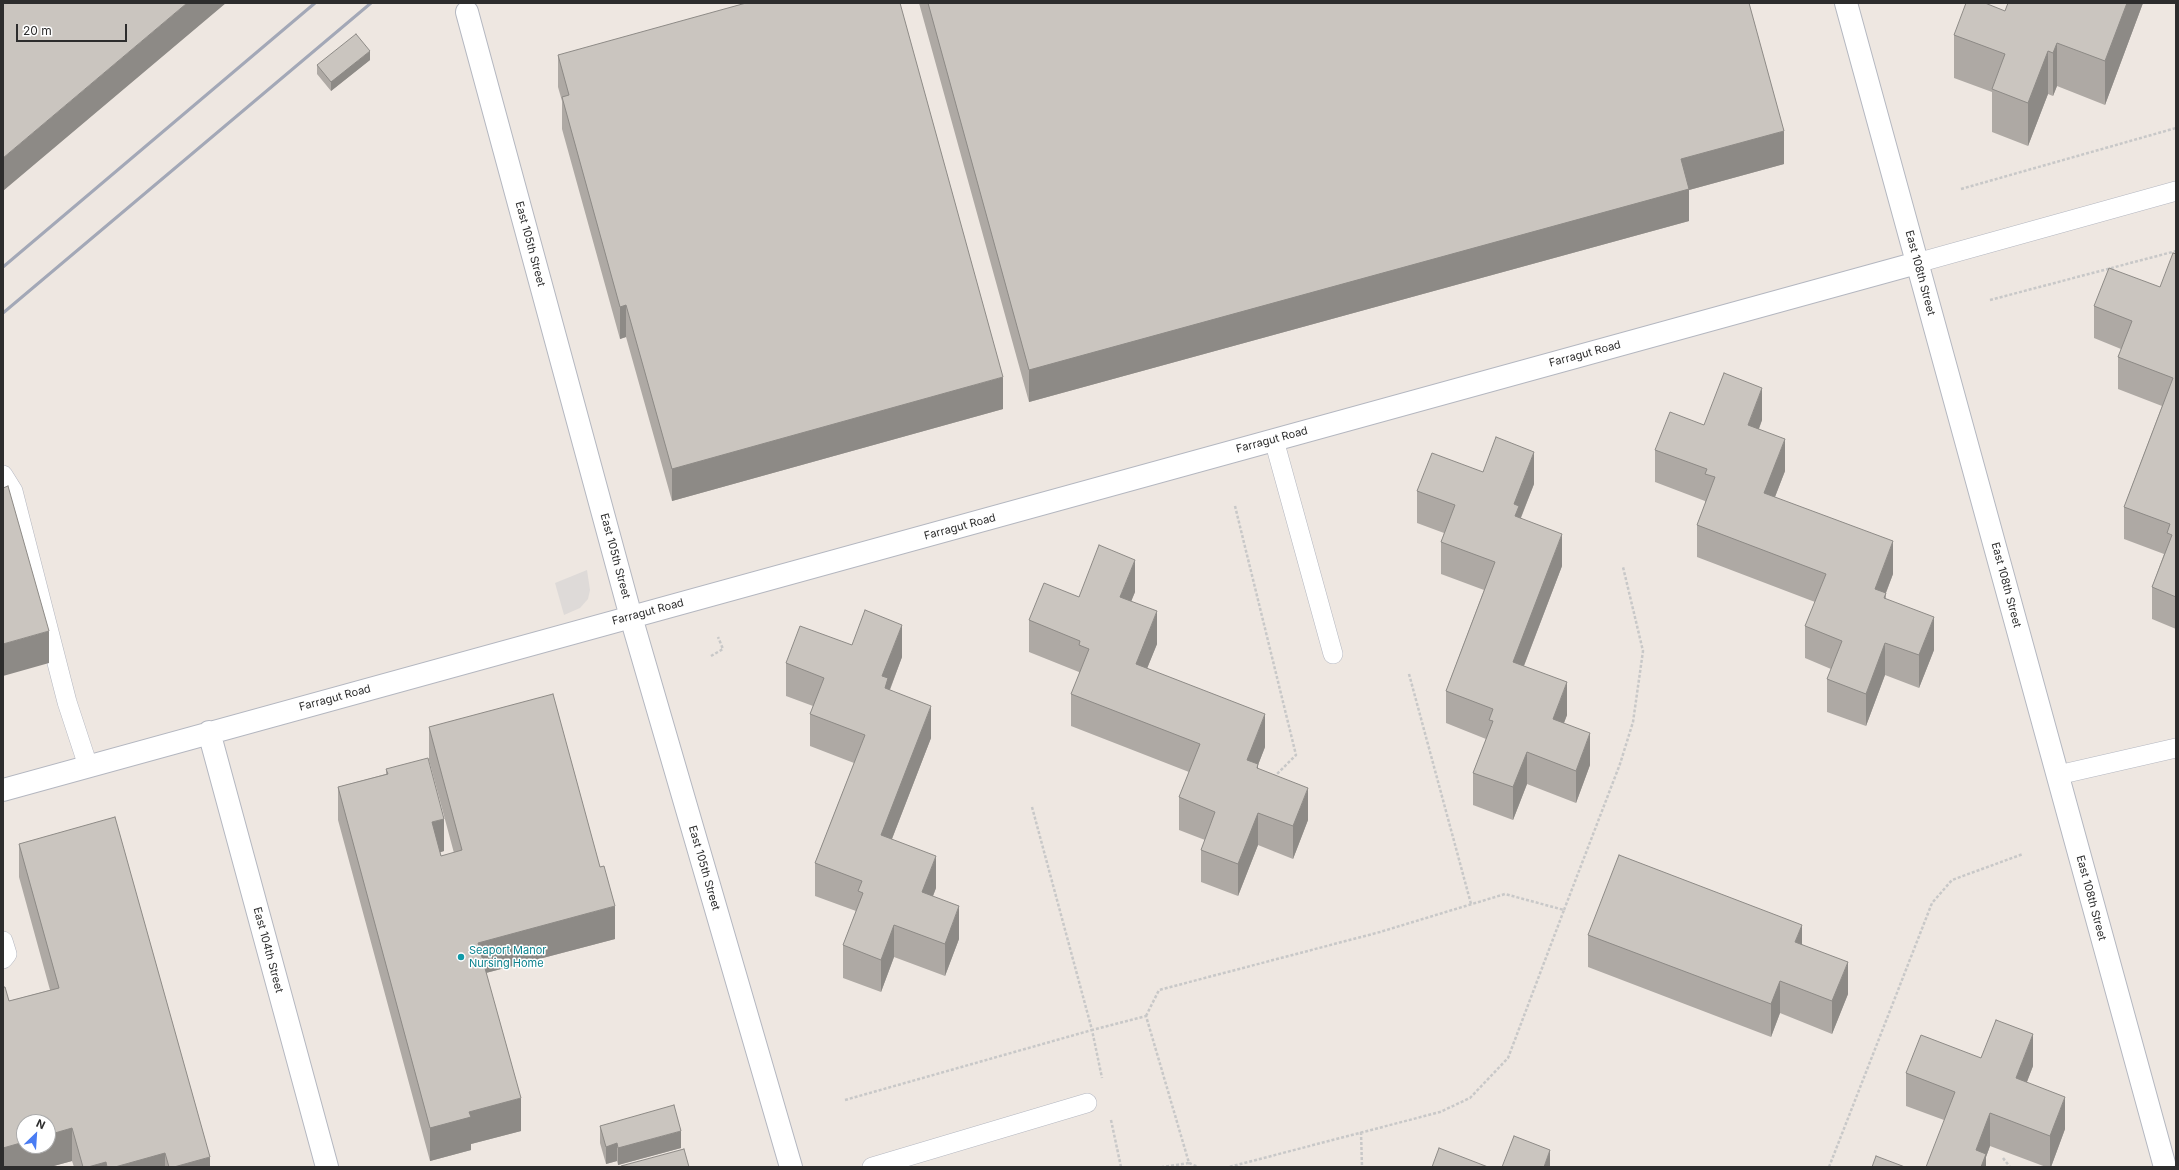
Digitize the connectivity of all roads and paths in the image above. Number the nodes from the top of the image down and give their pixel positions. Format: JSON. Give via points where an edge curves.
{"nodes":[{"id":1,"x":1846,"y":3,"type":"edge"},
{"id":2,"x":467,"y":12,"type":"dead end"},
{"id":3,"x":2176,"y":128,"type":"edge"},
{"id":4,"x":1961,"y":189,"type":"dead end"},
{"id":5,"x":2176,"y":191,"type":"edge"},
{"id":6,"x":2176,"y":251,"type":"edge"},
{"id":7,"x":1917,"y":263,"type":"junction"},
{"id":8,"x":1990,"y":300,"type":"dead end"},
{"id":9,"x":1274,"y":440,"type":"junction"},
{"id":10,"x":3,"y":475,"type":"edge"},
{"id":11,"x":1235,"y":506,"type":"dead end"},
{"id":12,"x":1623,"y":567,"type":"dead end"},
{"id":13,"x":631,"y":617,"type":"junction"},
{"id":14,"x":718,"y":637,"type":"dead end"},
{"id":15,"x":1333,"y":654,"type":"dead end"},
{"id":16,"x":711,"y":656,"type":"dead end"},
{"id":17,"x":1409,"y":674,"type":"dead end"},
{"id":18,"x":209,"y":732,"type":"junction"},
{"id":19,"x":2176,"y":748,"type":"edge"},
{"id":20,"x":88,"y":766,"type":"junction"},
{"id":21,"x":2058,"y":775,"type":"junction"},
{"id":22,"x":1273,"y":777,"type":"edge"},
{"id":23,"x":3,"y":790,"type":"edge"},
{"id":24,"x":1032,"y":806,"type":"dead end"},
{"id":25,"x":2023,"y":854,"type":"dead end"},
{"id":26,"x":1471,"y":904,"type":"junction"},
{"id":27,"x":1564,"y":910,"type":"junction"},
{"id":28,"x":3,"y":941,"type":"edge"},
{"id":29,"x":3,"y":959,"type":"edge"},
{"id":30,"x":1146,"y":1016,"type":"junction"},
{"id":31,"x":1092,"y":1030,"type":"junction"},
{"id":32,"x":1103,"y":1083,"type":"dead end"},
{"id":33,"x":845,"y":1100,"type":"dead end"},
{"id":34,"x":1087,"y":1103,"type":"dead end"},
{"id":35,"x":1110,"y":1114,"type":"dead end"},
{"id":36,"x":1361,"y":1132,"type":"junction"},
{"id":37,"x":2003,"y":1158,"type":"dead end"},
{"id":38,"x":1189,"y":1163,"type":"junction"},
{"id":39,"x":327,"y":1167,"type":"edge"},
{"id":40,"x":791,"y":1167,"type":"edge"},
{"id":41,"x":872,"y":1167,"type":"edge"},
{"id":42,"x":1121,"y":1167,"type":"edge"},
{"id":43,"x":1162,"y":1167,"type":"edge"},
{"id":44,"x":1198,"y":1167,"type":"edge"},
{"id":45,"x":1229,"y":1167,"type":"edge"},
{"id":46,"x":1362,"y":1167,"type":"edge"},
{"id":47,"x":1829,"y":1167,"type":"edge"},
{"id":48,"x":2010,"y":1167,"type":"edge"},
{"id":49,"x":2165,"y":1167,"type":"edge"}],
"edges":[{"from":1,"to":7,"type":"street","name":"East 108th Street"},
{"from":2,"to":13,"type":"street","name":"East 105th Street"},
{"from":3,"to":4,"type":"path"},
{"from":5,"to":7,"type":"lane"},
{"from":6,"to":8,"type":"path"},
{"from":7,"to":9,"type":"street","name":"Farragut Road"},
{"from":7,"to":21,"type":"street","name":"East 108th Street"},
{"from":9,"to":13,"type":"street","name":"Farragut Road"},
{"from":9,"to":15,"type":"lane"},
{"from":10,"to":20,"type":"lane","via":[[13,491],[67,702]]},
{"from":11,"to":22,"type":"path","via":[[1296,755]]},
{"from":12,"to":27,"type":"path","via":[[1643,651],[1633,722],[1620,764]]},
{"from":13,"to":18,"type":"street","name":"Farragut Road"},
{"from":13,"to":40,"type":"street","name":"East 105th Street"},
{"from":14,"to":16,"type":"path","via":[[723,649]]},
{"from":17,"to":26,"type":"path"},
{"from":18,"to":20,"type":"street","name":"Farragut Road"},
{"from":18,"to":39,"type":"street","name":"East 104th Street"},
{"from":19,"to":21,"type":"lane"},
{"from":20,"to":23,"type":"street","name":"Farragut Road"},
{"from":21,"to":49,"type":"street","name":"East 108th Street"},
{"from":24,"to":31,"type":"path"},
{"from":25,"to":47,"type":"path","via":[[1952,880],[1932,903]]},
{"from":26,"to":27,"type":"path","via":[[1505,894]]},
{"from":26,"to":30,"type":"path","via":[[1380,932],[1159,990]]},
{"from":27,"to":36,"type":"path","via":[[1508,1058],[1470,1098],[1440,1112]]},
{"from":28,"to":29,"type":"lane","via":[[7,954]]},
{"from":30,"to":31,"type":"path"},
{"from":30,"to":38,"type":"path"},
{"from":31,"to":32,"type":"path"},
{"from":31,"to":33,"type":"path"},
{"from":34,"to":41,"type":"lane"},
{"from":35,"to":42,"type":"path"},
{"from":36,"to":45,"type":"path"},
{"from":36,"to":46,"type":"path"},
{"from":37,"to":48,"type":"path"},
{"from":38,"to":43,"type":"path"},
{"from":38,"to":44,"type":"path"}]}
